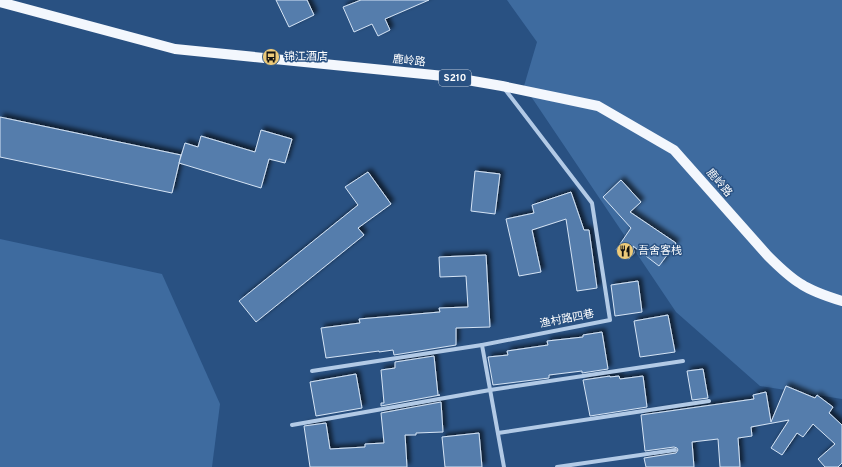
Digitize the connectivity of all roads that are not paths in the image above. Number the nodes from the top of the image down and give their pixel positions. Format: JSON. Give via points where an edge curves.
{"nodes":[{"id":1,"x":0,"y":2,"type":"edge"},
{"id":2,"x":502,"y":86,"type":"junction"},
{"id":3,"x":842,"y":301,"type":"edge"},
{"id":4,"x":482,"y":345,"type":"junction"},
{"id":5,"x":683,"y":361,"type":"dead end"},
{"id":6,"x":312,"y":371,"type":"dead end"},
{"id":7,"x":490,"y":390,"type":"junction"},
{"id":8,"x":709,"y":401,"type":"dead end"},
{"id":9,"x":292,"y":424,"type":"dead end"},
{"id":10,"x":498,"y":433,"type":"junction"},
{"id":11,"x":675,"y":450,"type":"dead end"},
{"id":12,"x":504,"y":467,"type":"edge"},
{"id":13,"x":556,"y":467,"type":"edge"}],
"edges":[{"from":1,"to":2,"type":"main road","name":"鹿岭路","number":"S210","via":[[175,49],[444,76]]},
{"from":2,"to":3,"type":"main road","name":"鹿岭路","number":"S210","via":[[598,106],[674,150],[784,271],[802,285]]},
{"from":2,"to":4,"type":"street","name":"渔村路四巷","via":[[592,203],[610,320]]},
{"from":4,"to":6,"type":"street"},
{"from":4,"to":7,"type":"street"},
{"from":5,"to":7,"type":"street"},
{"from":7,"to":9,"type":"street"},
{"from":7,"to":10,"type":"street"},
{"from":8,"to":10,"type":"street"},
{"from":10,"to":12,"type":"street"},
{"from":11,"to":13,"type":"street"}]}
